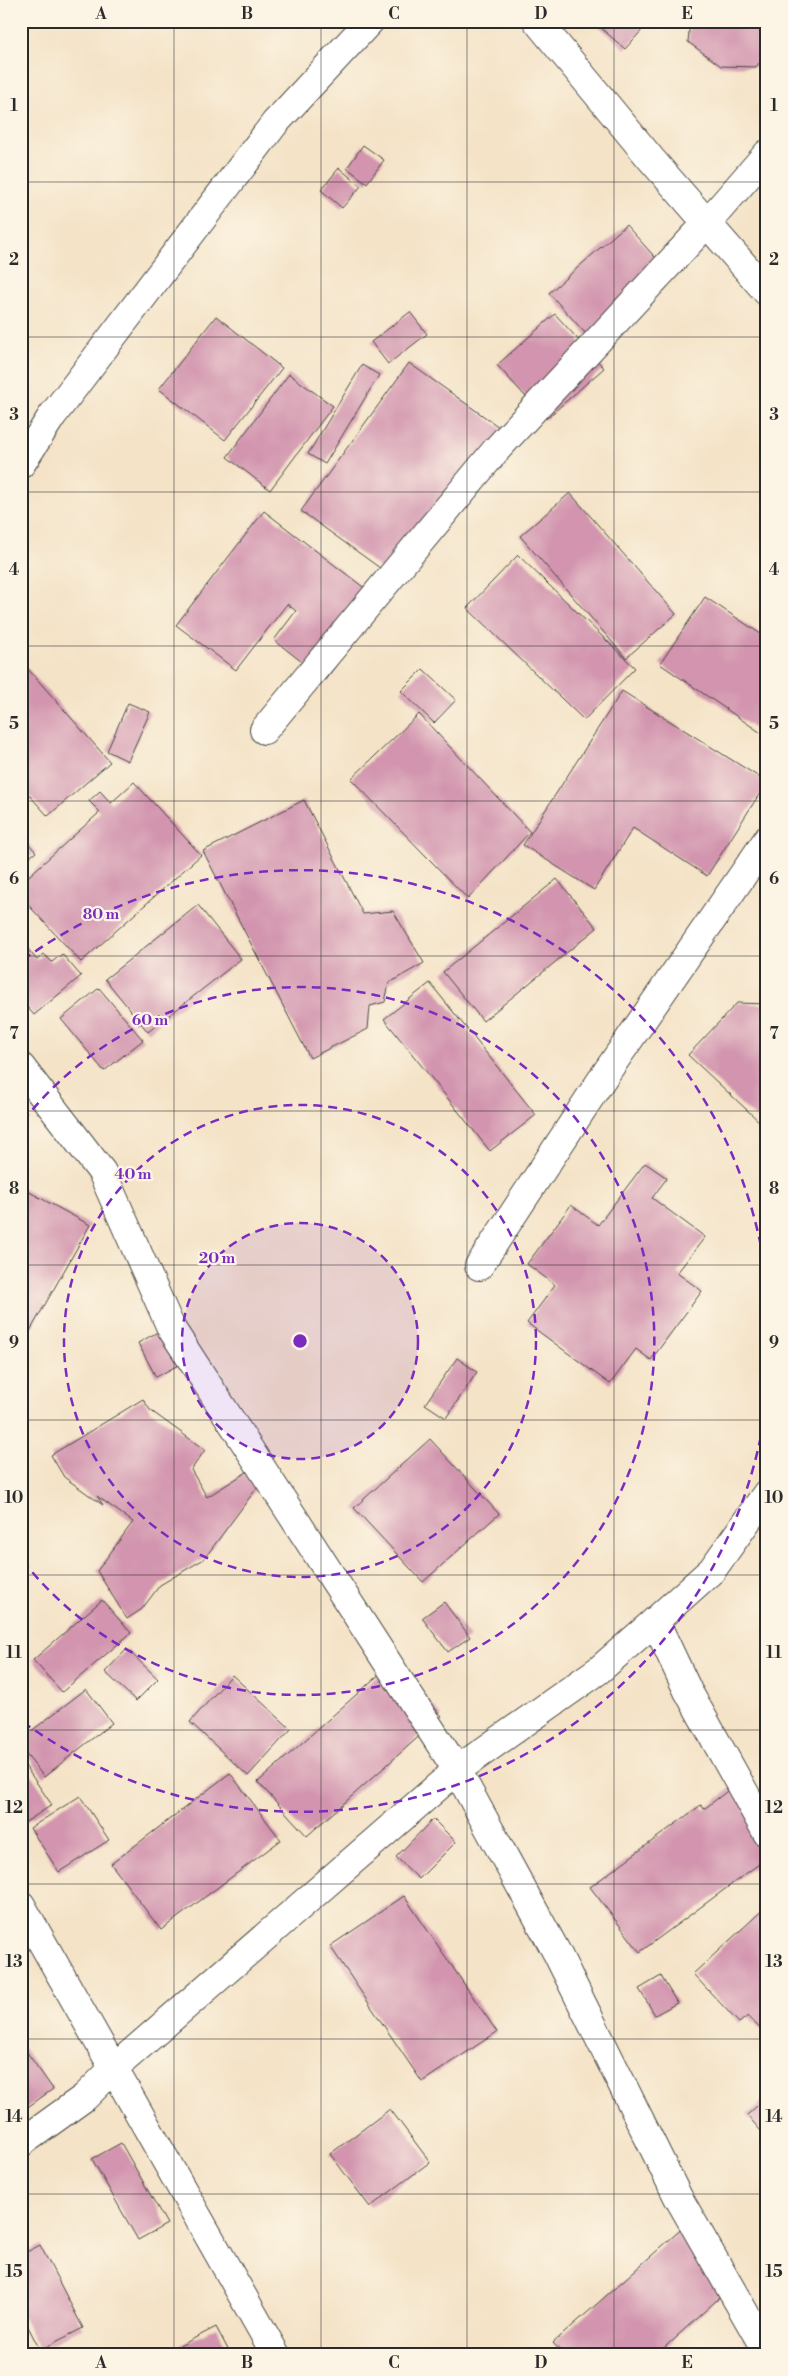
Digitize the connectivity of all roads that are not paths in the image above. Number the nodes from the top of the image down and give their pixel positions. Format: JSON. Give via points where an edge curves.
{"nodes":[{"id":1,"x":370,"y":21,"type":"edge"},
{"id":2,"x":537,"y":21,"type":"edge"},
{"id":3,"x":767,"y":154,"type":"edge"},
{"id":4,"x":707,"y":223,"type":"junction"},
{"id":5,"x":767,"y":292,"type":"edge"},
{"id":6,"x":21,"y":464,"type":"edge"},
{"id":7,"x":264,"y":730,"type":"dead end"},
{"id":8,"x":767,"y":840,"type":"edge"},
{"id":9,"x":21,"y":1066,"type":"edge"},
{"id":10,"x":479,"y":1266,"type":"dead end"},
{"id":11,"x":767,"y":1493,"type":"edge"},
{"id":12,"x":655,"y":1621,"type":"junction"},
{"id":13,"x":457,"y":1770,"type":"junction"},
{"id":14,"x":767,"y":1833,"type":"edge"},
{"id":15,"x":21,"y":1905,"type":"edge"},
{"id":16,"x":113,"y":2069,"type":"junction"},
{"id":17,"x":21,"y":2143,"type":"edge"},
{"id":18,"x":767,"y":2352,"type":"edge"},
{"id":19,"x":276,"y":2355,"type":"edge"}],
"edges":[{"from":1,"to":6,"type":"street","via":[[275,123],[52,416]]},
{"from":2,"to":4,"type":"street"},
{"from":3,"to":4,"type":"street"},
{"from":4,"to":5,"type":"street"},
{"from":4,"to":7,"type":"street","via":[[496,450]]},
{"from":8,"to":10,"type":"street","via":[[606,1073]]},
{"from":9,"to":13,"type":"street","via":[[102,1172],[171,1328]]},
{"from":11,"to":12,"type":"street","via":[[712,1570]]},
{"from":12,"to":13,"type":"street","via":[[599,1670]]},
{"from":12,"to":14,"type":"street","via":[[688,1691]]},
{"from":13,"to":16,"type":"street"},
{"from":13,"to":18,"type":"street","via":[[557,1953],[678,2197]]},
{"from":15,"to":16,"type":"street"},
{"from":16,"to":17,"type":"street","via":[[85,2098]]},
{"from":16,"to":19,"type":"street"}]}
